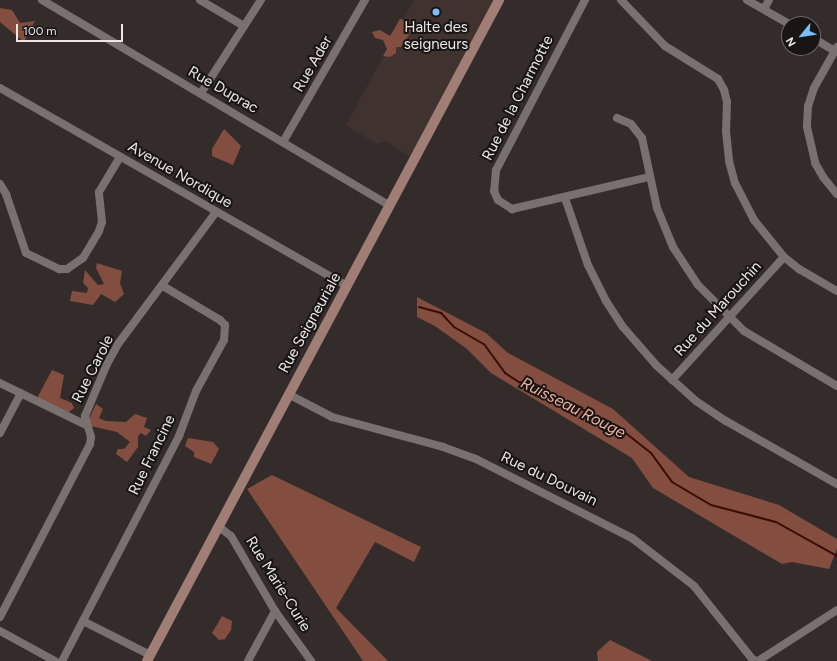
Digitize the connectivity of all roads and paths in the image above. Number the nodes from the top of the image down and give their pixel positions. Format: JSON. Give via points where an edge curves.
{"nodes":[{"id":1,"x":42,"y":0,"type":"edge"},
{"id":2,"x":200,"y":0,"type":"edge"},
{"id":3,"x":261,"y":0,"type":"edge"},
{"id":4,"x":365,"y":0,"type":"edge"},
{"id":5,"x":499,"y":0,"type":"edge"},
{"id":6,"x":585,"y":0,"type":"edge"},
{"id":7,"x":621,"y":0,"type":"edge"},
{"id":8,"x":747,"y":0,"type":"edge"},
{"id":9,"x":769,"y":0,"type":"edge"},
{"id":10,"x":764,"y":9,"type":"junction"},
{"id":11,"x":781,"y":19,"type":"edge"},
{"id":12,"x":244,"y":26,"type":"junction"},
{"id":13,"x":821,"y":42,"type":"edge"},
{"id":14,"x":836,"y":49,"type":"edge"},
{"id":15,"x":0,"y":88,"type":"edge"},
{"id":16,"x":201,"y":93,"type":"junction"},
{"id":17,"x":617,"y":118,"type":"dead end"},
{"id":18,"x":284,"y":142,"type":"junction"},
{"id":19,"x":120,"y":157,"type":"junction"},
{"id":20,"x":648,"y":177,"type":"junction"},
{"id":21,"x":0,"y":184,"type":"edge"},
{"id":22,"x":837,"y":194,"type":"edge"},
{"id":23,"x":565,"y":198,"type":"junction"},
{"id":24,"x":390,"y":206,"type":"junction"},
{"id":25,"x":216,"y":212,"type":"junction"},
{"id":26,"x":784,"y":257,"type":"junction"},
{"id":27,"x":163,"y":286,"type":"junction"},
{"id":28,"x":347,"y":286,"type":"junction"},
{"id":29,"x":837,"y":291,"type":"edge"},
{"id":30,"x":729,"y":318,"type":"junction"},
{"id":31,"x":672,"y":380,"type":"junction"},
{"id":32,"x":0,"y":383,"type":"edge"},
{"id":33,"x":837,"y":386,"type":"edge"},
{"id":34,"x":21,"y":393,"type":"junction"},
{"id":35,"x":288,"y":394,"type":"junction"},
{"id":36,"x":86,"y":425,"type":"junction"},
{"id":37,"x":0,"y":433,"type":"edge"},
{"id":38,"x":837,"y":484,"type":"edge"},
{"id":39,"x":218,"y":526,"type":"junction"},
{"id":40,"x":837,"y":610,"type":"edge"},
{"id":41,"x":275,"y":611,"type":"junction"},
{"id":42,"x":0,"y":616,"type":"edge"},
{"id":43,"x":83,"y":621,"type":"junction"},
{"id":44,"x":0,"y":631,"type":"edge"},
{"id":45,"x":149,"y":658,"type":"edge"},
{"id":46,"x":55,"y":661,"type":"edge"},
{"id":47,"x":62,"y":661,"type":"edge"},
{"id":48,"x":248,"y":661,"type":"edge"},
{"id":49,"x":311,"y":661,"type":"edge"}],
"edges":[{"from":1,"to":16,"type":"street","name":"Rue Duprac"},
{"from":2,"to":12,"type":"street"},
{"from":3,"to":12,"type":"street"},
{"from":4,"to":18,"type":"street","name":"Rue Ader"},
{"from":5,"to":24,"type":"street","name":"Rue Seigneuriale"},
{"from":6,"to":23,"type":"street","name":"Rue de la Charmotte","via":[[496,170],[494,182],[498,200],[512,209]]},
{"from":7,"to":26,"type":"street","via":[[665,46],[718,79],[727,102],[726,132],[735,183],[754,220]]},
{"from":8,"to":10,"type":"street"},
{"from":9,"to":10,"type":"street"},
{"from":10,"to":11,"type":"street"},
{"from":12,"to":16,"type":"street"},
{"from":13,"to":14,"type":"street"},
{"from":14,"to":22,"type":"street","via":[[814,88],[808,106],[807,127],[815,163]]},
{"from":15,"to":19,"type":"street","name":"Avenue Nordique"},
{"from":16,"to":18,"type":"street","name":"Rue Duprac"},
{"from":17,"to":20,"type":"street","via":[[631,124],[642,138]]},
{"from":18,"to":24,"type":"street","name":"Rue Duprac"},
{"from":19,"to":21,"type":"street","via":[[99,192],[102,222],[99,231],[83,258],[67,269],[58,269],[26,253],[6,194]]},
{"from":19,"to":25,"type":"street","name":"Avenue Nordique"},
{"from":20,"to":23,"type":"street","name":"Rue de la Charmotte"},
{"from":20,"to":30,"type":"street","via":[[673,247],[698,285]]},
{"from":23,"to":31,"type":"street","via":[[588,265],[606,301],[640,348]]},
{"from":24,"to":28,"type":"street","name":"Rue Seigneuriale"},
{"from":25,"to":27,"type":"street","name":"Rue Carole"},
{"from":25,"to":28,"type":"street","name":"Avenue Nordique"},
{"from":26,"to":29,"type":"street","via":[[799,269]]},
{"from":26,"to":30,"type":"street","name":"Rue du Marouchin"},
{"from":27,"to":36,"type":"street","name":"Rue Carole","via":[[118,344],[87,409]]},
{"from":27,"to":43,"type":"street","name":"Rue Francine","via":[[214,315],[225,325],[226,333],[196,391],[179,436]]},
{"from":28,"to":35,"type":"street","name":"Rue Seigneuriale"},
{"from":30,"to":31,"type":"street","name":"Rue du Marouchin"},
{"from":30,"to":33,"type":"street","via":[[768,347]]},
{"from":31,"to":38,"type":"street","via":[[696,401],[726,421]]},
{"from":32,"to":34,"type":"street"},
{"from":34,"to":36,"type":"street"},
{"from":34,"to":37,"type":"street"},
{"from":35,"to":39,"type":"street","name":"Rue Seigneuriale"},
{"from":35,"to":40,"type":"street","name":"Rue du Douvain","via":[[332,417],[444,447],[476,459],[632,538],[694,586],[753,660],[758,661]]},
{"from":36,"to":42,"type":"street","name":"Rue Carole","via":[[91,437],[90,444]]},
{"from":39,"to":41,"type":"street","name":"Rue Marie-Curie","via":[[231,536]]},
{"from":39,"to":45,"type":"street","name":"Rue Seigneuriale"},
{"from":41,"to":48,"type":"street"},
{"from":41,"to":49,"type":"street","name":"Rue Marie-Curie"},
{"from":43,"to":45,"type":"street"},
{"from":43,"to":47,"type":"street","name":"Rue Francine"},
{"from":44,"to":46,"type":"street"}]}
